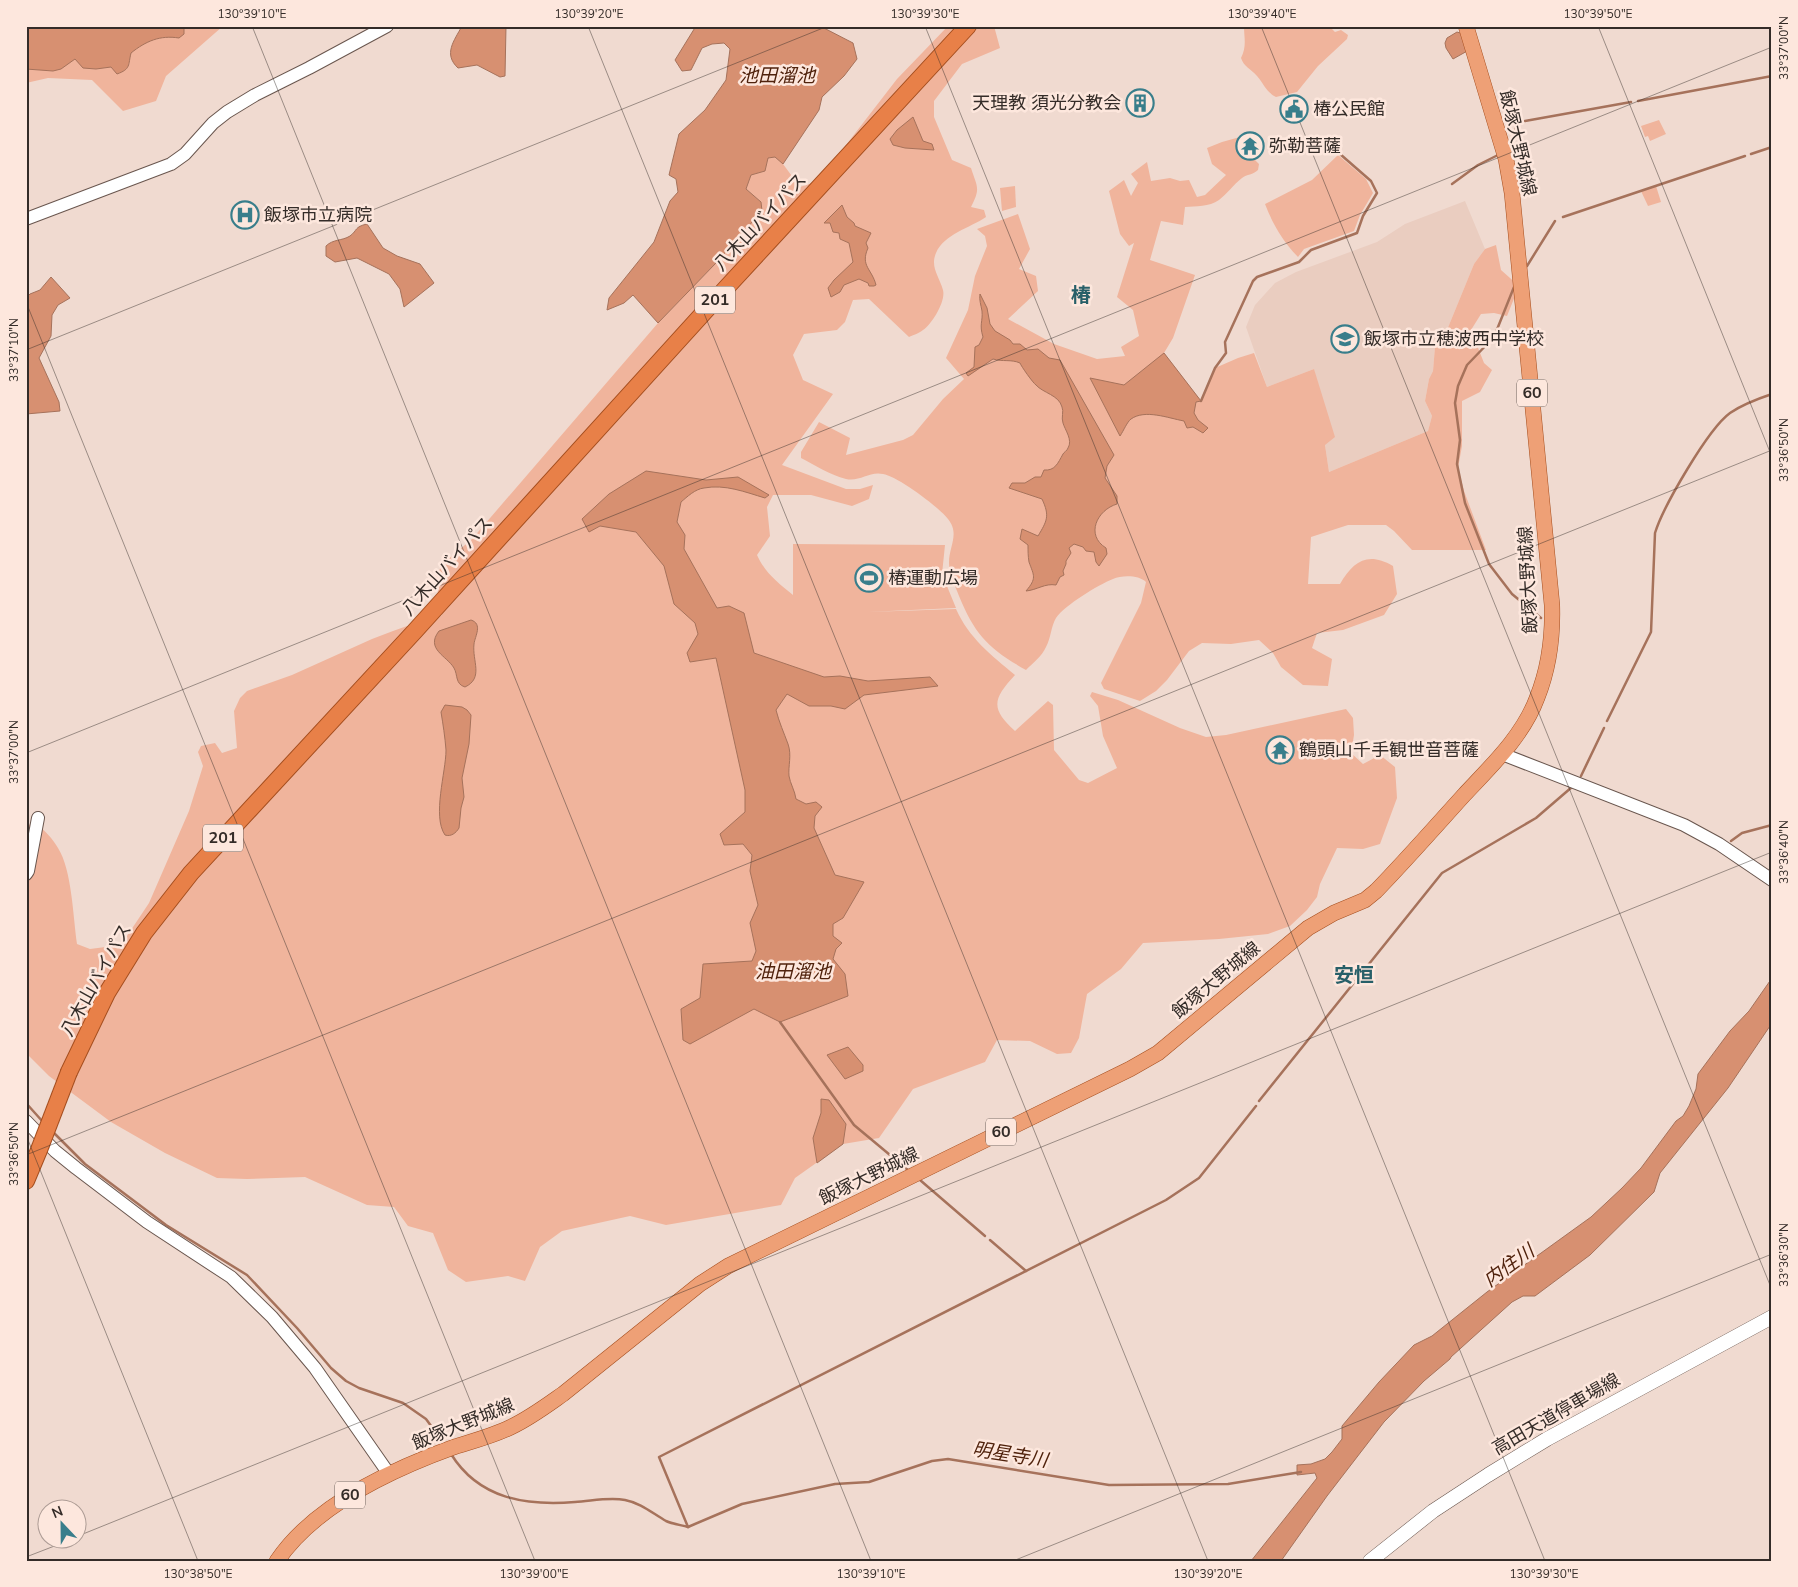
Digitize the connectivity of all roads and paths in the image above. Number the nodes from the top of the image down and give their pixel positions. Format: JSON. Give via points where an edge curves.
{"nodes":[{"id":1,"x":387,"y":26,"type":"edge"},
{"id":2,"x":968,"y":26,"type":"edge"},
{"id":3,"x":1466,"y":26,"type":"edge"},
{"id":4,"x":26,"y":219,"type":"edge"},
{"id":5,"x":1502,"y":754,"type":"junction"},
{"id":6,"x":38,"y":818,"type":"dead end"},
{"id":7,"x":26,"y":874,"type":"edge"},
{"id":8,"x":1772,"y":880,"type":"edge"},
{"id":9,"x":26,"y":1121,"type":"edge"},
{"id":10,"x":26,"y":1181,"type":"edge"},
{"id":11,"x":1772,"y":1317,"type":"edge"},
{"id":12,"x":390,"y":1474,"type":"junction"},
{"id":13,"x":277,"y":1561,"type":"edge"},
{"id":14,"x":1370,"y":1561,"type":"edge"}],
"edges":[{"from":1,"to":4,"type":"street","via":[[228,112],[171,164]]},
{"from":2,"to":10,"type":"highway","name":"八木山バイパス","number":"201","bridge":true,"via":[[191,873],[144,933],[107,993],[69,1072]]},
{"from":3,"to":5,"type":"main road","name":"飯塚大野城線","number":"60","via":[[1506,159],[1512,193],[1552,604],[1547,669],[1537,700],[1525,724]]},
{"from":5,"to":8,"type":"street","via":[[1684,825],[1720,844]]},
{"from":5,"to":12,"type":"main road","name":"飯塚大野城線","number":"60","via":[[1376,891],[1308,928],[1158,1053],[728,1266],[700,1284],[539,1411],[511,1427]]},
{"from":6,"to":7,"type":"street"},
{"from":9,"to":12,"type":"street","via":[[76,1168],[147,1222],[231,1278],[272,1317],[315,1368]]},
{"from":11,"to":14,"type":"main road","name":"高田天道停車場線","via":[[1487,1475]]},
{"from":12,"to":13,"type":"main road","name":"飯塚大野城線","number":"60","via":[[345,1498],[316,1519]]}]}
